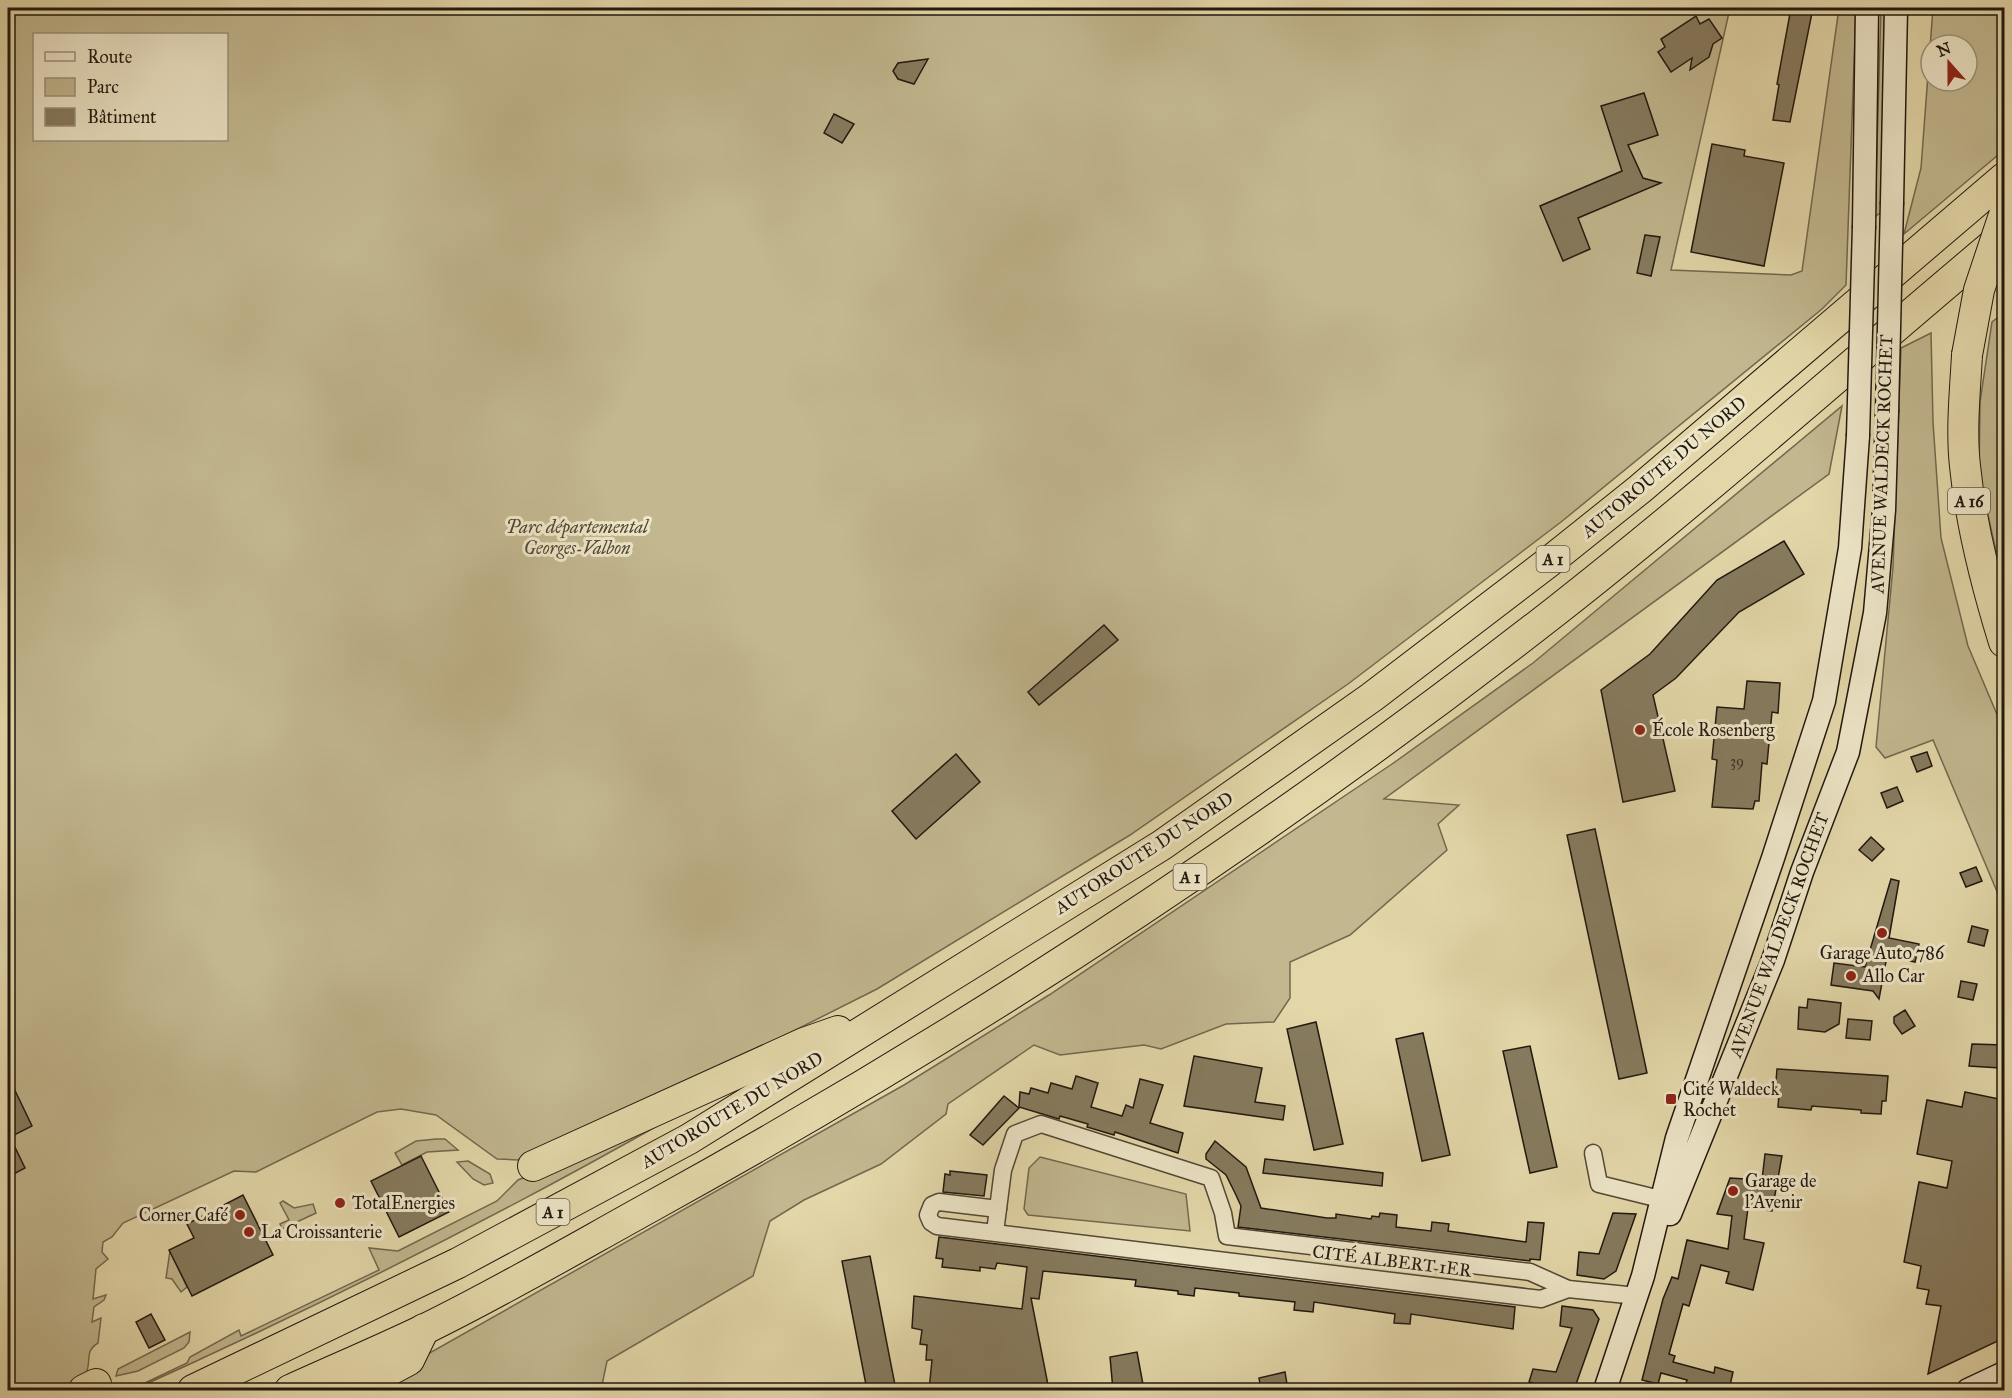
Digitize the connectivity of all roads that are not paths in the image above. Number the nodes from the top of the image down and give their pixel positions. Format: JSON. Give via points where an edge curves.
{"nodes":[{"id":1,"x":1867,"y":8,"type":"edge"},
{"id":2,"x":1896,"y":8,"type":"edge"},
{"id":3,"x":2004,"y":178,"type":"edge"},
{"id":4,"x":2004,"y":215,"type":"edge"},
{"id":5,"x":2004,"y":235,"type":"edge"},
{"id":6,"x":2004,"y":642,"type":"edge"},
{"id":7,"x":899,"y":1008,"type":"junction"},
{"id":8,"x":1593,"y":1153,"type":"dead end"},
{"id":9,"x":533,"y":1166,"type":"dead end"},
{"id":10,"x":1664,"y":1200,"type":"junction"},
{"id":11,"x":998,"y":1209,"type":"junction"},
{"id":12,"x":995,"y":1232,"type":"junction"},
{"id":13,"x":1227,"y":1236,"type":"junction"},
{"id":14,"x":1210,"y":1258,"type":"junction"},
{"id":15,"x":1640,"y":1286,"type":"junction"},
{"id":16,"x":1568,"y":1289,"type":"junction"},
{"id":17,"x":423,"y":1329,"type":"junction"},
{"id":18,"x":2004,"y":1373,"type":"edge"},
{"id":19,"x":193,"y":1390,"type":"edge"},
{"id":20,"x":290,"y":1390,"type":"edge"},
{"id":21,"x":353,"y":1390,"type":"edge"},
{"id":22,"x":1605,"y":1390,"type":"edge"},
{"id":23,"x":1968,"y":1390,"type":"edge"}],
"edges":[{"from":1,"to":10,"type":"main road","name":"AVENUE WALDECK ROCHET","bridge":true,"via":[[1858,436],[1850,548],[1824,701],[1677,1138]]},
{"from":2,"to":15,"type":"main road","name":"AVENUE WALDECK ROCHET","bridge":true,"via":[[1884,510],[1875,613],[1848,752],[1769,971]]},
{"from":3,"to":7,"type":"highway","name":"AUTOROUTE DU NORD","number":"A 1","via":[[1640,489],[1417,663],[1162,845]]},
{"from":4,"to":6,"type":"highway","number":"A 16","bridge":true,"via":[[1980,290],[1967,355],[1964,433],[1968,495],[1977,543]]},
{"from":5,"to":17,"type":"highway","number":"A 1","via":[[1786,423],[1556,611],[1199,870],[1009,996],[840,1099],[696,1182]]},
{"from":7,"to":9,"type":"highway","via":[[804,1043]]},
{"from":7,"to":19,"type":"highway","name":"AUTOROUTE DU NORD","number":"A 1","via":[[678,1145],[458,1263]]},
{"from":8,"to":10,"type":"street","via":[[1599,1184]]},
{"from":10,"to":15,"type":"main road","name":"AVENUE WALDECK ROCHET"},
{"from":11,"to":12,"type":"street"},
{"from":11,"to":12,"type":"street","name":"CITÉ ALBERT 1ER","via":[[939,1202],[928,1212],[937,1226]]},
{"from":11,"to":13,"type":"street","via":[[1003,1170],[1015,1134],[1041,1124],[1211,1178]]},
{"from":12,"to":14,"type":"street","name":"CITÉ ALBERT 1ER"},
{"from":13,"to":14,"type":"street"},
{"from":13,"to":16,"type":"street","name":"CITÉ ALBERT 1ER","via":[[1530,1272]]},
{"from":14,"to":16,"type":"street","name":"CITÉ ALBERT 1ER","via":[[1541,1299]]},
{"from":15,"to":16,"type":"street","name":"CITÉ ALBERT 1ER"},
{"from":15,"to":22,"type":"main road","name":"AVENUE WALDECK ROCHET"},
{"from":17,"to":20,"type":"highway","number":"A 1"},
{"from":17,"to":21,"type":"highway","via":[[409,1360]]},
{"from":18,"to":23,"type":"main road"}]}
